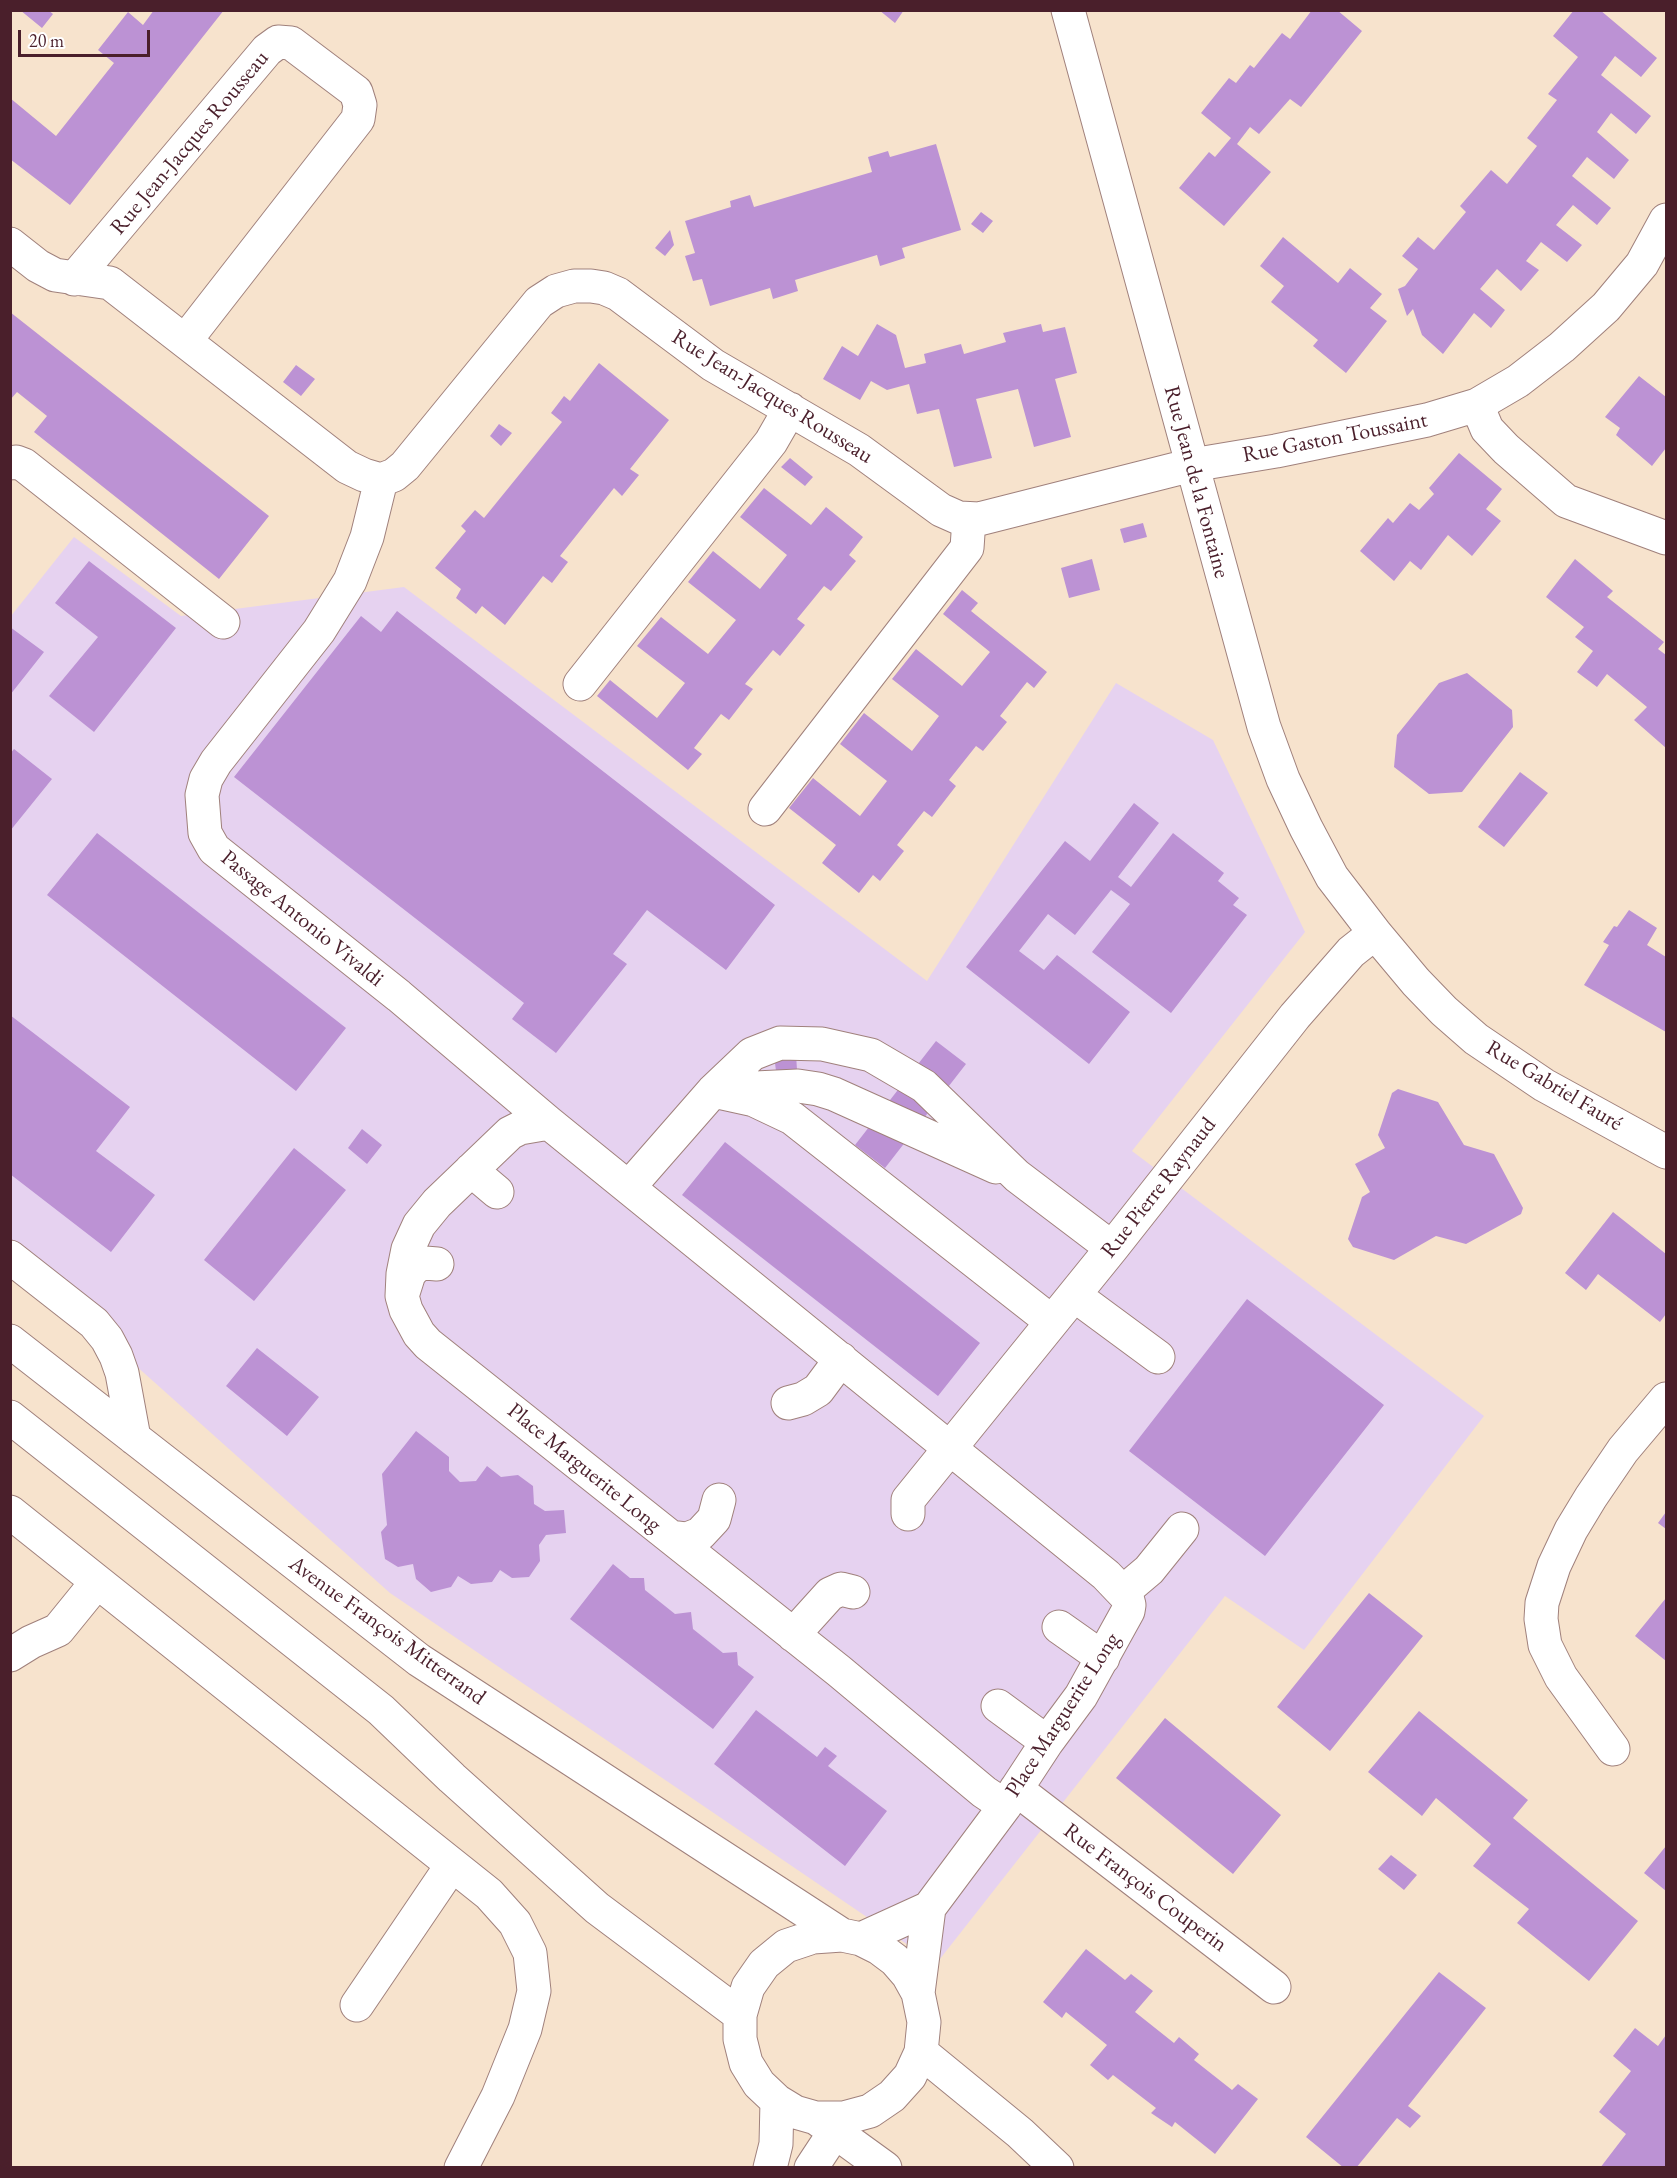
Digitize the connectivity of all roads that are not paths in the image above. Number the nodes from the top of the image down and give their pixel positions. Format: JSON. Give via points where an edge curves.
{"nodes":[{"id":1,"x":1074,"y":12,"type":"edge"},
{"id":2,"x":1666,"y":220,"type":"edge"},
{"id":3,"x":10,"y":244,"type":"edge"},
{"id":4,"x":74,"y":279,"type":"junction"},
{"id":5,"x":185,"y":341,"type":"junction"},
{"id":6,"x":1477,"y":405,"type":"junction"},
{"id":7,"x":790,"y":409,"type":"junction"},
{"id":8,"x":10,"y":463,"type":"edge"},
{"id":9,"x":1192,"y":465,"type":"junction"},
{"id":10,"x":381,"y":480,"type":"junction"},
{"id":11,"x":969,"y":519,"type":"junction"},
{"id":12,"x":1666,"y":538,"type":"edge"},
{"id":13,"x":224,"y":622,"type":"dead end"},
{"id":14,"x":580,"y":684,"type":"dead end"},
{"id":15,"x":765,"y":809,"type":"dead end"},
{"id":16,"x":1375,"y":933,"type":"junction"},
{"id":17,"x":713,"y":1090,"type":"junction"},
{"id":18,"x":549,"y":1124,"type":"junction"},
{"id":19,"x":1666,"y":1152,"type":"edge"},
{"id":20,"x":471,"y":1170,"type":"junction"},
{"id":21,"x":1017,"y":1176,"type":"junction"},
{"id":22,"x":629,"y":1187,"type":"junction"},
{"id":23,"x":497,"y":1192,"type":"dead end"},
{"id":24,"x":1112,"y":1248,"type":"junction"},
{"id":25,"x":10,"y":1257,"type":"edge"},
{"id":26,"x":437,"y":1264,"type":"dead end"},
{"id":27,"x":1074,"y":1295,"type":"junction"},
{"id":28,"x":402,"y":1296,"type":"junction"},
{"id":29,"x":1052,"y":1322,"type":"junction"},
{"id":30,"x":10,"y":1341,"type":"edge"},
{"id":31,"x":1158,"y":1357,"type":"dead end"},
{"id":32,"x":841,"y":1359,"type":"junction"},
{"id":33,"x":1666,"y":1399,"type":"edge"},
{"id":34,"x":788,"y":1403,"type":"dead end"},
{"id":35,"x":10,"y":1417,"type":"edge"},
{"id":36,"x":134,"y":1438,"type":"junction"},
{"id":37,"x":950,"y":1449,"type":"junction"},
{"id":38,"x":719,"y":1500,"type":"dead end"},
{"id":39,"x":10,"y":1512,"type":"edge"},
{"id":40,"x":908,"y":1514,"type":"dead end"},
{"id":41,"x":1182,"y":1528,"type":"dead end"},
{"id":42,"x":671,"y":1537,"type":"junction"},
{"id":43,"x":97,"y":1582,"type":"junction"},
{"id":44,"x":853,"y":1592,"type":"dead end"},
{"id":45,"x":1123,"y":1592,"type":"junction"},
{"id":46,"x":1059,"y":1628,"type":"dead end"},
{"id":47,"x":793,"y":1635,"type":"junction"},
{"id":48,"x":10,"y":1654,"type":"edge"},
{"id":49,"x":1103,"y":1658,"type":"junction"},
{"id":50,"x":998,"y":1706,"type":"dead end"},
{"id":51,"x":1047,"y":1742,"type":"junction"},
{"id":52,"x":1613,"y":1749,"type":"dead end"},
{"id":53,"x":1010,"y":1797,"type":"junction"},
{"id":54,"x":452,"y":1865,"type":"junction"},
{"id":55,"x":929,"y":1908,"type":"junction"},
{"id":56,"x":851,"y":1937,"type":"junction"},
{"id":57,"x":1274,"y":1987,"type":"dead end"},
{"id":58,"x":918,"y":1993,"type":"junction"},
{"id":59,"x":357,"y":2005,"type":"dead end"},
{"id":60,"x":740,"y":2015,"type":"junction"},
{"id":61,"x":921,"y":2052,"type":"junction"},
{"id":62,"x":777,"y":2101,"type":"junction"},
{"id":63,"x":832,"y":2123,"type":"junction"},
{"id":64,"x":461,"y":2168,"type":"edge"},
{"id":65,"x":770,"y":2168,"type":"edge"},
{"id":66,"x":811,"y":2168,"type":"edge"},
{"id":67,"x":885,"y":2168,"type":"edge"},
{"id":68,"x":1057,"y":2168,"type":"edge"}],
"edges":[{"from":1,"to":9,"type":"street","name":"Rue Jean de la Fontaine","via":[[1069,68]]},
{"from":2,"to":6,"type":"street","name":"Rue Gaston Toussaint","via":[[1642,264],[1606,308],[1518,381]]},
{"from":3,"to":4,"type":"street","via":[[38,266]]},
{"from":4,"to":5,"type":"street","via":[[110,283]]},
{"from":4,"to":5,"type":"street","name":"Rue Jean-Jacques Rousseau","via":[[267,50],[278,42],[291,43],[356,92],[360,105],[358,119]]},
{"from":5,"to":10,"type":"street","via":[[347,467]]},
{"from":6,"to":9,"type":"street","name":"Rue Gaston Toussaint","via":[[1427,420]]},
{"from":6,"to":12,"type":"street","via":[[1487,429],[1566,501]]},
{"from":7,"to":10,"type":"street","name":"Rue Jean-Jacques Rousseau","via":[[713,365],[618,294],[604,288],[574,285],[539,302],[405,466]]},
{"from":7,"to":11,"type":"street","name":"Rue Jean-Jacques Rousseau","via":[[859,450],[941,510]]},
{"from":7,"to":14,"type":"street","via":[[771,442]]},
{"from":8,"to":13,"type":"street","via":[[24,465]]},
{"from":9,"to":11,"type":"street","name":"Rue Jean-Jacques Rousseau"},
{"from":9,"to":16,"type":"street","name":"Rue Jean de la Fontaine","via":[[1249,676],[1283,779],[1332,877]]},
{"from":10,"to":18,"type":"street","name":"Passage Antonio Vivaldi","via":[[367,537],[350,581],[319,630],[206,779],[202,795],[205,833],[214,849],[399,996]]},
{"from":11,"to":15,"type":"street","via":[[967,548]]},
{"from":16,"to":19,"type":"street","name":"Rue Gabriel Fauré","via":[[1416,982],[1476,1038],[1544,1085]]},
{"from":16,"to":24,"type":"street","name":"Rue Pierre Raynaud","via":[[1351,952],[1295,1016]]},
{"from":17,"to":21,"type":"street","via":[[798,1086],[818,1089]]},
{"from":17,"to":21,"type":"street","via":[[752,1054],[780,1043],[822,1044],[871,1055],[924,1086]]},
{"from":17,"to":22,"type":"street"},
{"from":17,"to":29,"type":"street","via":[[754,1100],[792,1118]]},
{"from":18,"to":20,"type":"street","name":"Place Marguerite Long","via":[[510,1133]]},
{"from":18,"to":22,"type":"street"},
{"from":20,"to":23,"type":"street"},
{"from":20,"to":28,"type":"street","name":"Place Marguerite Long","via":[[419,1225],[408,1249]]},
{"from":21,"to":24,"type":"street"},
{"from":22,"to":32,"type":"street"},
{"from":24,"to":27,"type":"street","name":"Rue Pierre Raynaud"},
{"from":25,"to":36,"type":"street","via":[[94,1323],[107,1339],[122,1372]]},
{"from":26,"to":28,"type":"street","via":[[416,1266]]},
{"from":27,"to":29,"type":"street","name":"Rue Pierre Raynaud"},
{"from":27,"to":31,"type":"street"},
{"from":28,"to":42,"type":"street","name":"Place Marguerite Long","via":[[411,1322],[428,1344]]},
{"from":29,"to":37,"type":"street","name":"Rue Pierre Raynaud"},
{"from":30,"to":36,"type":"street","name":"Avenue François Mitterrand"},
{"from":32,"to":34,"type":"street","via":[[818,1390]]},
{"from":32,"to":37,"type":"street"},
{"from":33,"to":52,"type":"street","via":[[1623,1450],[1591,1497],[1554,1566],[1542,1603],[1545,1645],[1561,1677]]},
{"from":35,"to":60,"type":"street","via":[[381,1710],[597,1908]]},
{"from":36,"to":56,"type":"street","name":"Avenue François Mitterrand","via":[[419,1660]]},
{"from":37,"to":40,"type":"street","name":"Rue Pierre Raynaud","via":[[908,1500]]},
{"from":37,"to":45,"type":"street"},
{"from":38,"to":42,"type":"street","via":[[714,1519],[700,1534],[687,1539]]},
{"from":39,"to":43,"type":"street"},
{"from":41,"to":45,"type":"street","via":[[1149,1570]]},
{"from":42,"to":47,"type":"street","name":"Place Marguerite Long"},
{"from":43,"to":48,"type":"street","via":[[58,1630]]},
{"from":43,"to":54,"type":"street"},
{"from":44,"to":47,"type":"street","via":[[841,1589],[830,1594]]},
{"from":45,"to":49,"type":"street","name":"Place Marguerite Long","via":[[1128,1611]]},
{"from":46,"to":49,"type":"street"},
{"from":47,"to":53,"type":"street","name":"Place Marguerite Long","via":[[984,1792]]},
{"from":49,"to":51,"type":"street","name":"Place Marguerite Long"},
{"from":50,"to":51,"type":"street"},
{"from":51,"to":53,"type":"street","name":"Place Marguerite Long"},
{"from":53,"to":55,"type":"street"},
{"from":53,"to":57,"type":"street","name":"Rue François Couperin"},
{"from":54,"to":59,"type":"street"},
{"from":54,"to":64,"type":"street","via":[[489,1894],[515,1923],[530,1953],[534,1991],[518,2048]]},
{"from":55,"to":56,"type":"street"},
{"from":55,"to":58,"type":"street"},
{"from":56,"to":58,"type":"street","via":[[879,1948],[895,1960]]},
{"from":56,"to":60,"type":"street","via":[[813,1936],[786,1946],[764,1964],[748,1987]]},
{"from":58,"to":61,"type":"street","via":[[924,2022]]},
{"from":60,"to":62,"type":"street","via":[[746,2063],[759,2084]]},
{"from":61,"to":63,"type":"street","via":[[910,2076],[892,2096],[870,2111]]},
{"from":61,"to":68,"type":"street"},
{"from":62,"to":63,"type":"street","via":[[795,2112]]},
{"from":62,"to":65,"type":"street","via":[[776,2144]]},
{"from":63,"to":66,"type":"street"},
{"from":63,"to":67,"type":"street"}]}
